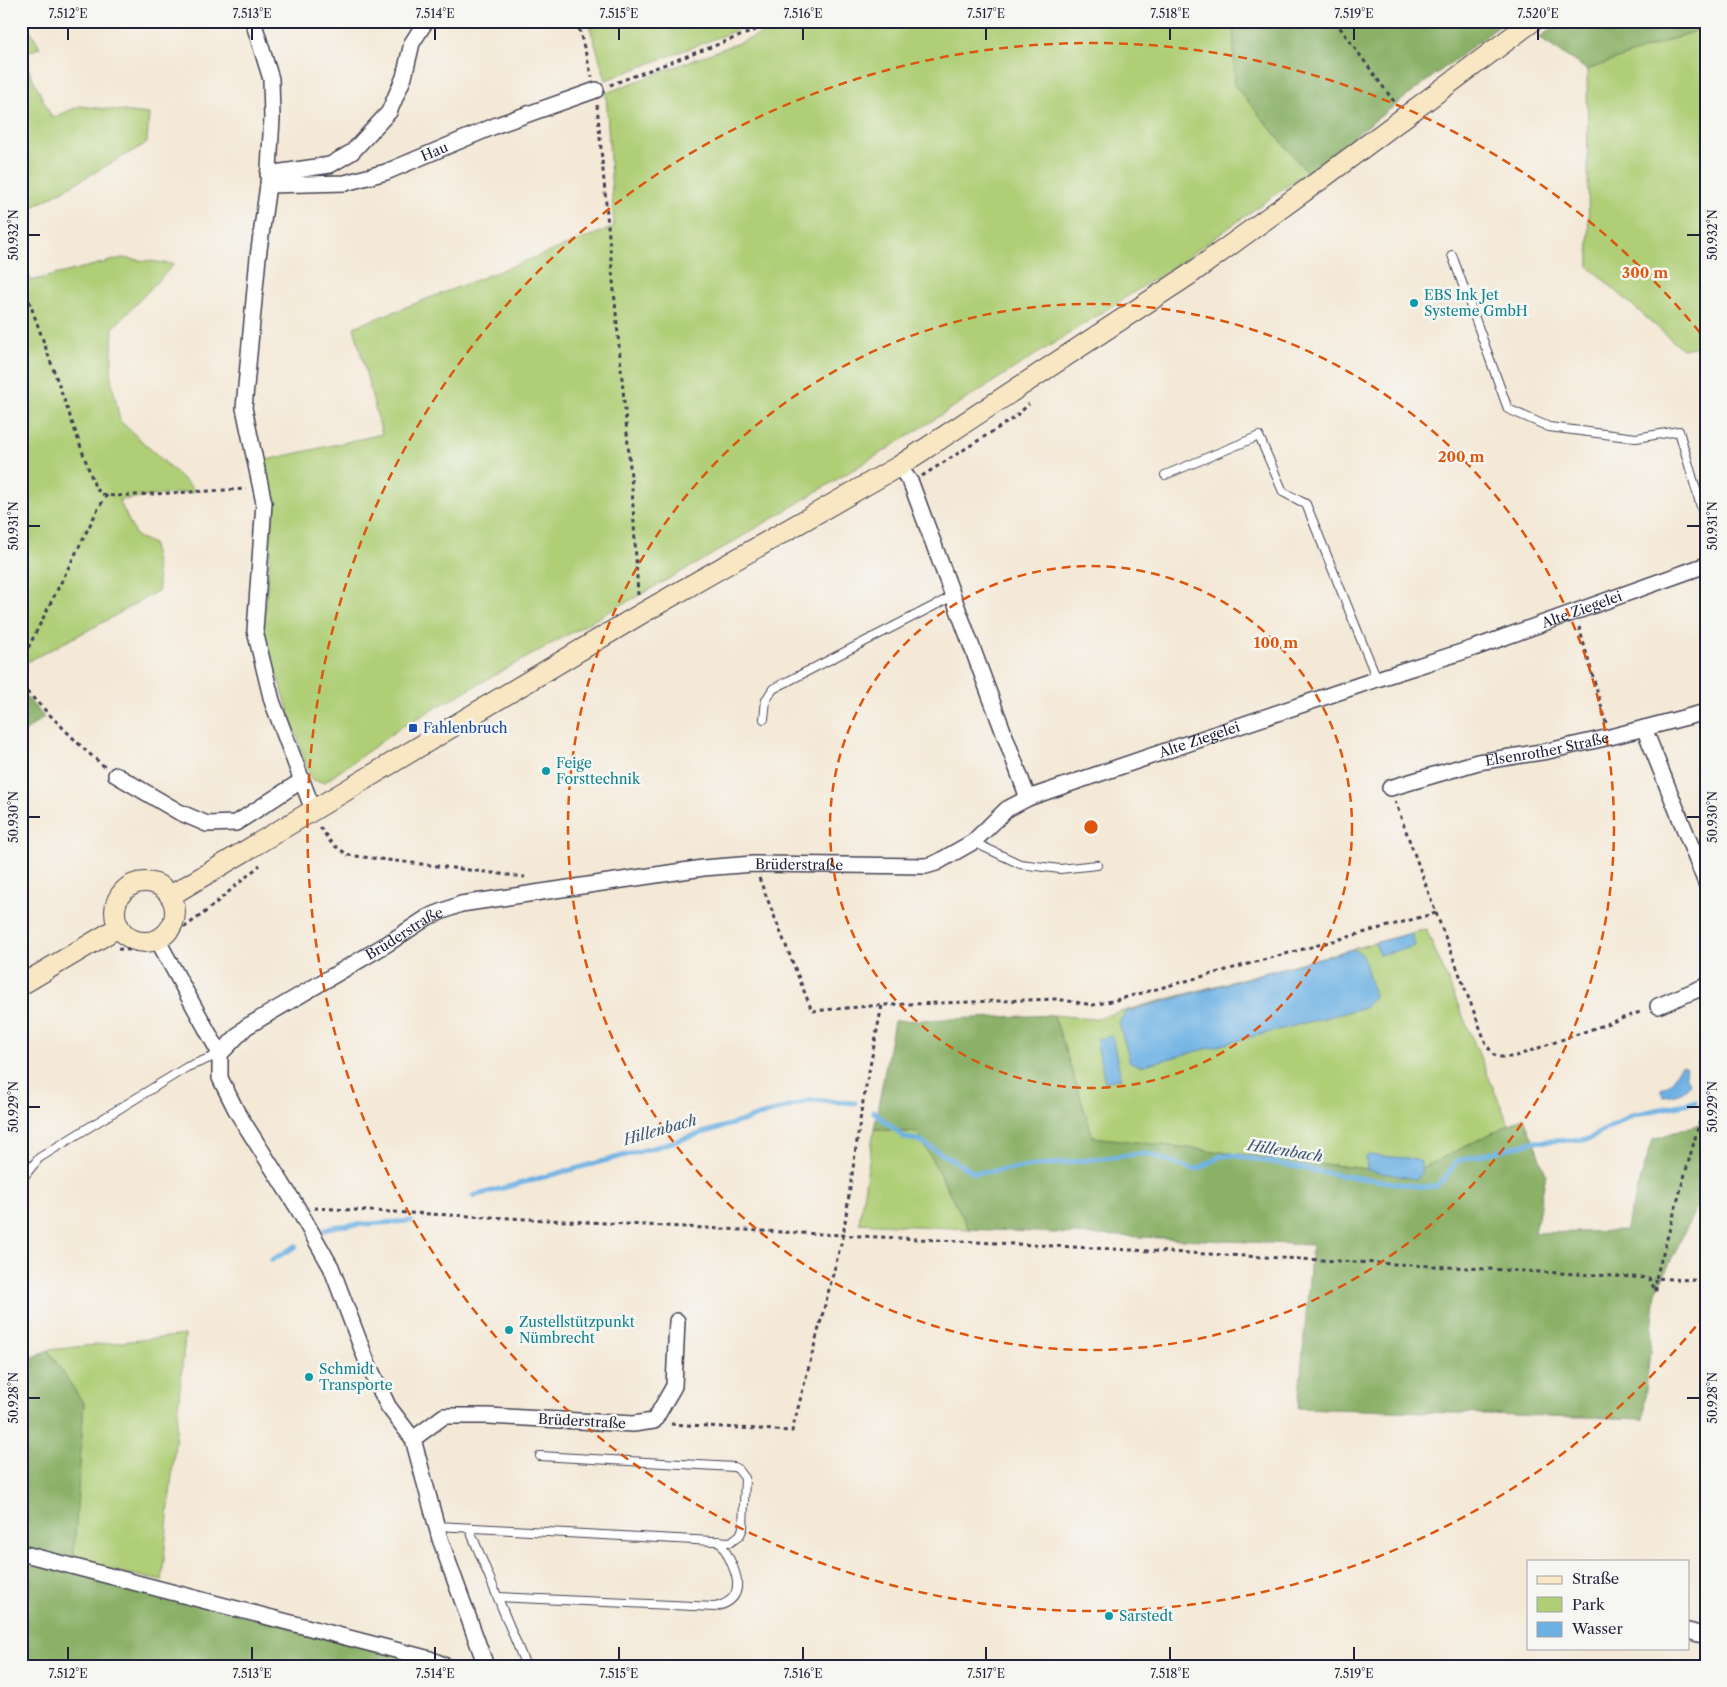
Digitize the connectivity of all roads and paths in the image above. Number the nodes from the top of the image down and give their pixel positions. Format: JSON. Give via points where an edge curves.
{"nodes":[{"id":1,"x":253,"y":21,"type":"edge"},
{"id":2,"x":426,"y":21,"type":"edge"},
{"id":3,"x":577,"y":21,"type":"edge"},
{"id":4,"x":780,"y":21,"type":"edge"},
{"id":5,"x":1334,"y":21,"type":"edge"},
{"id":6,"x":1533,"y":21,"type":"edge"},
{"id":7,"x":596,"y":90,"type":"junction"},
{"id":8,"x":1406,"y":116,"type":"junction"},
{"id":9,"x":268,"y":179,"type":"junction"},
{"id":10,"x":1452,"y":255,"type":"dead end"},
{"id":11,"x":21,"y":278,"type":"edge"},
{"id":12,"x":899,"y":466,"type":"junction"},
{"id":13,"x":1165,"y":475,"type":"dead end"},
{"id":14,"x":107,"y":495,"type":"junction"},
{"id":15,"x":262,"y":496,"type":"junction"},
{"id":16,"x":1706,"y":524,"type":"edge"},
{"id":17,"x":1706,"y":565,"type":"edge"},
{"id":18,"x":953,"y":596,"type":"junction"},
{"id":19,"x":1575,"y":612,"type":"junction"},
{"id":20,"x":639,"y":615,"type":"junction"},
{"id":21,"x":21,"y":662,"type":"edge"},
{"id":22,"x":1377,"y":679,"type":"junction"},
{"id":23,"x":21,"y":686,"type":"edge"},
{"id":24,"x":1706,"y":712,"type":"edge"},
{"id":25,"x":764,"y":719,"type":"dead end"},
{"id":26,"x":1644,"y":728,"type":"junction"},
{"id":27,"x":1610,"y":737,"type":"junction"},
{"id":28,"x":116,"y":775,"type":"joint"},
{"id":29,"x":301,"y":781,"type":"junction"},
{"id":30,"x":1390,"y":788,"type":"joint"},
{"id":31,"x":1028,"y":798,"type":"junction"},
{"id":32,"x":313,"y":810,"type":"junction"},
{"id":33,"x":973,"y":842,"type":"junction"},
{"id":34,"x":753,"y":864,"type":"junction"},
{"id":35,"x":1097,"y":865,"type":"dead end"},
{"id":36,"x":532,"y":878,"type":"dead end"},
{"id":37,"x":1706,"y":883,"type":"edge"},
{"id":38,"x":170,"y":896,"type":"junction"},
{"id":39,"x":1436,"y":913,"type":"junction"},
{"id":40,"x":119,"y":927,"type":"junction"},
{"id":41,"x":158,"y":939,"type":"junction"},
{"id":42,"x":21,"y":985,"type":"edge"},
{"id":43,"x":1706,"y":986,"type":"edge"},
{"id":44,"x":882,"y":1005,"type":"junction"},
{"id":45,"x":1658,"y":1006,"type":"joint"},
{"id":46,"x":220,"y":1054,"type":"junction"},
{"id":47,"x":1706,"y":1099,"type":"edge"},
{"id":48,"x":21,"y":1180,"type":"edge"},
{"id":49,"x":297,"y":1208,"type":"junction"},
{"id":50,"x":843,"y":1236,"type":"junction"},
{"id":51,"x":1656,"y":1278,"type":"junction"},
{"id":52,"x":1706,"y":1281,"type":"edge"},
{"id":53,"x":677,"y":1321,"type":"dead end"},
{"id":54,"x":646,"y":1422,"type":"junction"},
{"id":55,"x":413,"y":1439,"type":"junction"},
{"id":56,"x":540,"y":1456,"type":"dead end"},
{"id":57,"x":436,"y":1526,"type":"junction"},
{"id":58,"x":469,"y":1528,"type":"junction"},
{"id":59,"x":720,"y":1541,"type":"junction"},
{"id":60,"x":21,"y":1553,"type":"edge"},
{"id":61,"x":498,"y":1597,"type":"junction"},
{"id":62,"x":1690,"y":1632,"type":"edge"},
{"id":63,"x":1706,"y":1636,"type":"edge"},
{"id":64,"x":446,"y":1666,"type":"edge"},
{"id":65,"x":486,"y":1666,"type":"edge"},
{"id":66,"x":526,"y":1666,"type":"edge"}],
"edges":[{"from":1,"to":9,"type":"street","via":[[271,79]]},
{"from":2,"to":9,"type":"street","via":[[412,43],[404,76],[389,112],[352,152],[330,166]]},
{"from":3,"to":7,"type":"path"},
{"from":4,"to":7,"type":"path"},
{"from":5,"to":8,"type":"path"},
{"from":6,"to":8,"type":"main road"},
{"from":7,"to":9,"type":"street","name":"Hau","via":[[497,125],[386,172],[345,183]]},
{"from":7,"to":20,"type":"path","via":[[632,488]]},
{"from":8,"to":12,"type":"main road","via":[[1188,274]]},
{"from":9,"to":15,"type":"street","via":[[244,408]]},
{"from":10,"to":16,"type":"lane","via":[[1508,408],[1549,427],[1636,438],[1678,431]]},
{"from":11,"to":14,"type":"path","via":[[95,487]]},
{"from":12,"to":18,"type":"street","via":[[911,483]]},
{"from":12,"to":20,"type":"main road"},
{"from":13,"to":22,"type":"lane","via":[[1259,436],[1283,492],[1306,504]]},
{"from":14,"to":15,"type":"path"},
{"from":14,"to":21,"type":"path"},
{"from":15,"to":29,"type":"street","via":[[255,631],[272,701]]},
{"from":17,"to":19,"type":"street","name":"Alte Ziegelei"},
{"from":18,"to":25,"type":"lane","via":[[773,689],[766,700]]},
{"from":18,"to":31,"type":"street"},
{"from":19,"to":22,"type":"street","name":"Alte Ziegelei"},
{"from":19,"to":27,"type":"path"},
{"from":20,"to":32,"type":"main road"},
{"from":22,"to":31,"type":"street","name":"Alte Ziegelei"},
{"from":23,"to":28,"type":"path","via":[[85,750]]},
{"from":24,"to":26,"type":"street","name":"Elsenrother Straße"},
{"from":26,"to":27,"type":"street","name":"Elsenrother Straße"},
{"from":26,"to":37,"type":"street"},
{"from":27,"to":30,"type":"street","name":"Elsenrother Straße","via":[[1478,762]]},
{"from":28,"to":29,"type":"street","via":[[179,812],[207,824],[236,822]]},
{"from":29,"to":32,"type":"street"},
{"from":30,"to":39,"type":"path"},
{"from":31,"to":33,"type":"street","name":"Brüderstraße","via":[[1007,809]]},
{"from":32,"to":36,"type":"path","via":[[332,844],[348,855]]},
{"from":32,"to":38,"type":"main road"},
{"from":33,"to":34,"type":"street","name":"Brüderstraße","via":[[926,866]]},
{"from":33,"to":35,"type":"lane","via":[[1020,864],[1060,869]]},
{"from":34,"to":44,"type":"path","via":[[812,1011]]},
{"from":34,"to":46,"type":"street","name":"Brüderstraße","via":[[703,868],[461,904],[428,917],[246,1027]]},
{"from":38,"to":40,"type":"main road","via":[[158,886],[148,883],[129,887],[116,904]]},
{"from":38,"to":41,"type":"main road","via":[[174,918],[171,927]]},
{"from":39,"to":44,"type":"path","via":[[1093,1005],[1056,999]]},
{"from":39,"to":45,"type":"path","via":[[1487,1046],[1496,1057],[1513,1057]]},
{"from":40,"to":41,"type":"main road","via":[[139,942]]},
{"from":40,"to":42,"type":"main road"},
{"from":41,"to":46,"type":"street"},
{"from":43,"to":45,"type":"street"},
{"from":44,"to":50,"type":"path","via":[[862,1107]]},
{"from":46,"to":48,"type":"lane","via":[[187,1067],[39,1158]]},
{"from":46,"to":49,"type":"street","via":[[220,1078],[237,1112]]},
{"from":47,"to":51,"type":"path"},
{"from":49,"to":50,"type":"path"},
{"from":49,"to":55,"type":"street","via":[[331,1267],[388,1406]]},
{"from":50,"to":51,"type":"path","via":[[1649,1278],[1656,1292]]},
{"from":50,"to":54,"type":"path","via":[[792,1431]]},
{"from":51,"to":52,"type":"path"},
{"from":53,"to":54,"type":"street","name":"Brüderstraße","via":[[674,1386],[654,1421]]},
{"from":54,"to":55,"type":"street","name":"Brüderstraße","via":[[444,1416]]},
{"from":55,"to":57,"type":"street"},
{"from":56,"to":59,"type":"lane","via":[[734,1467],[745,1478],[743,1528],[737,1539]]},
{"from":57,"to":58,"type":"lane"},
{"from":57,"to":65,"type":"street"},
{"from":58,"to":59,"type":"lane"},
{"from":58,"to":61,"type":"lane"},
{"from":59,"to":61,"type":"lane","via":[[737,1577],[736,1589],[729,1600],[714,1607]]},
{"from":60,"to":64,"type":"street","via":[[430,1659]]},
{"from":61,"to":66,"type":"lane"},
{"from":62,"to":63,"type":"street"}]}
